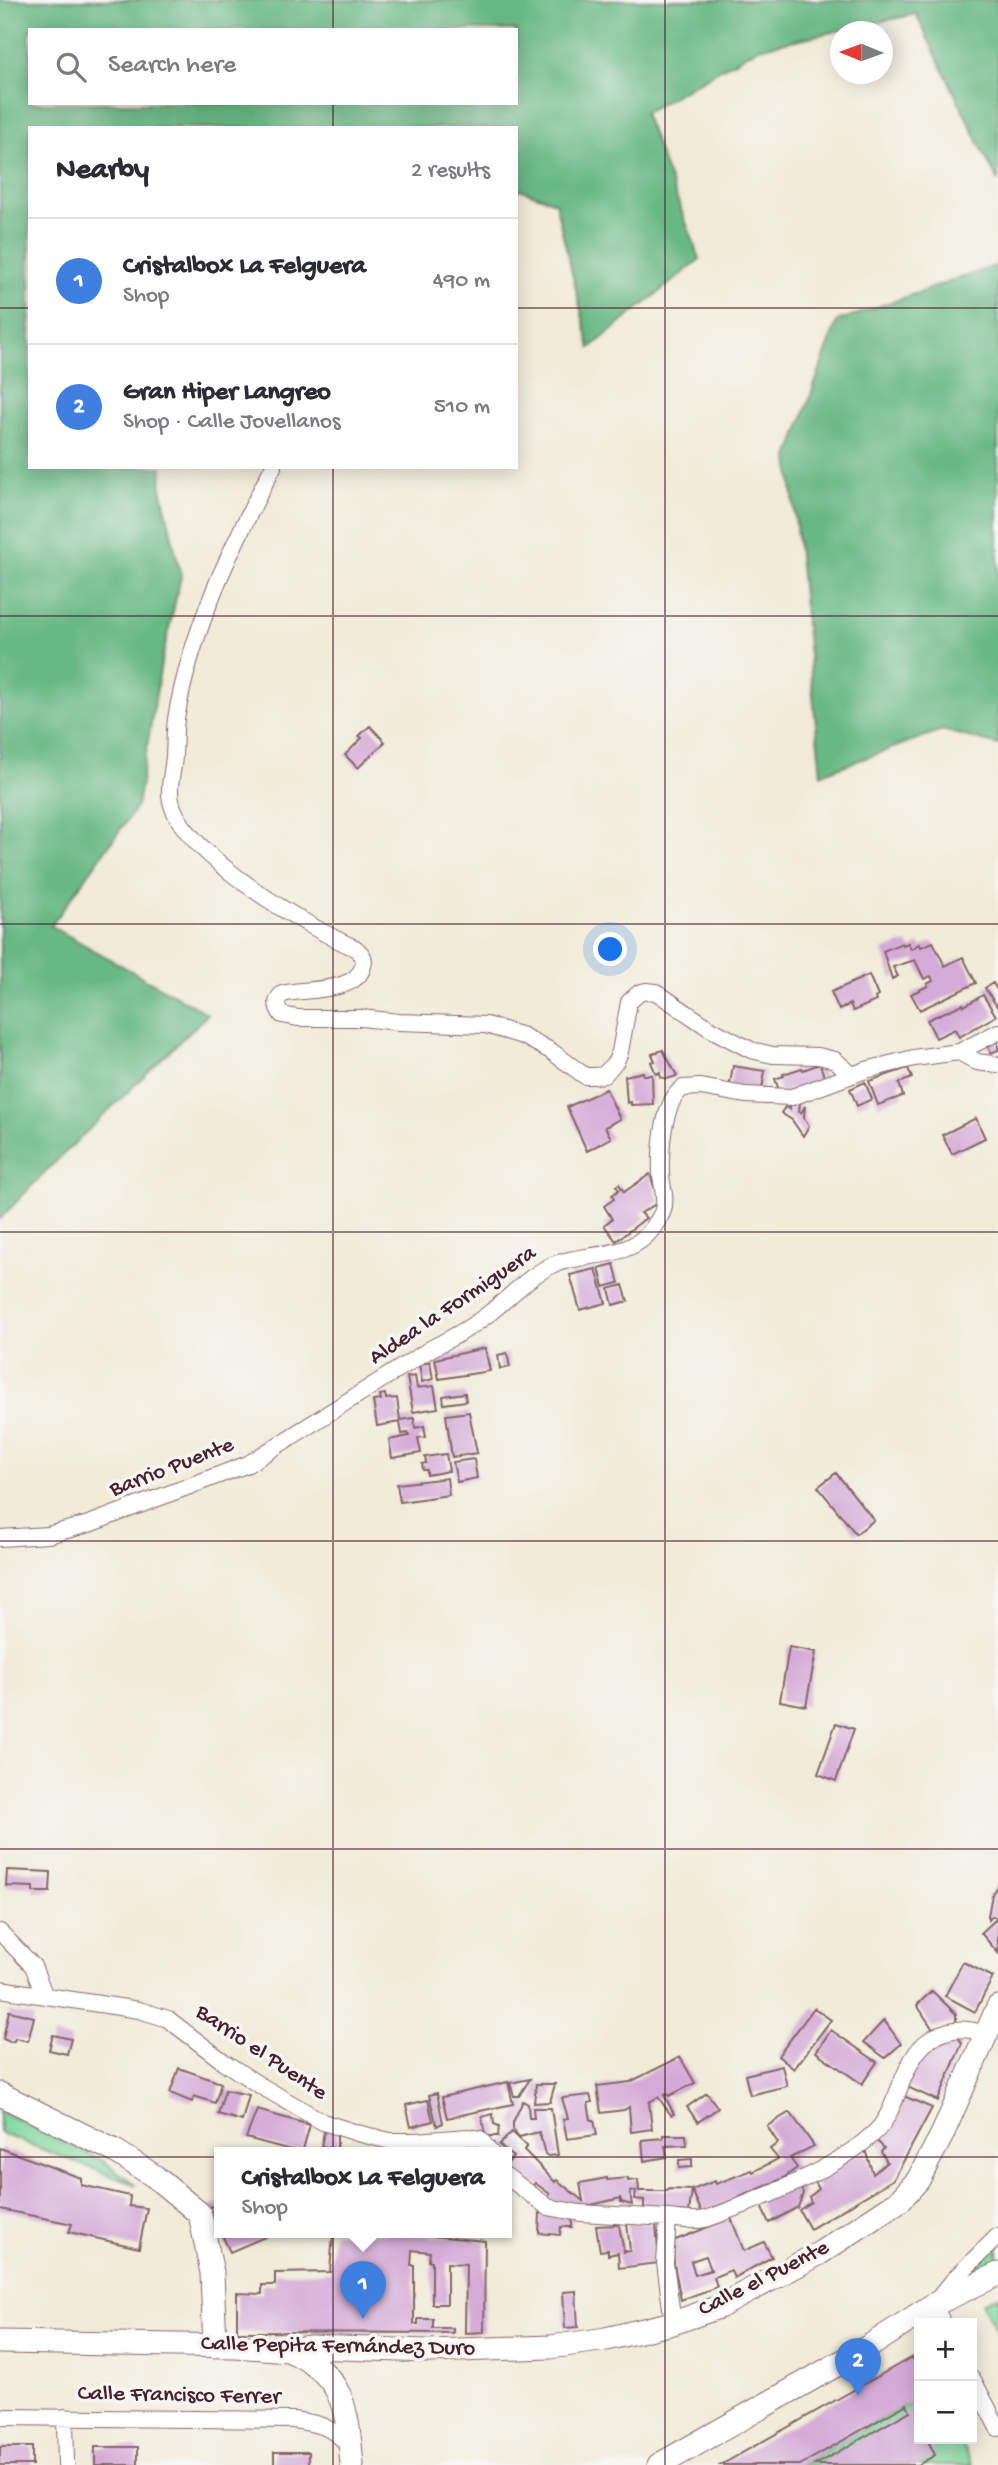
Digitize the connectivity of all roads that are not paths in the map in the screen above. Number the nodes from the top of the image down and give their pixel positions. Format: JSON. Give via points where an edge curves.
{"nodes":[{"id":1,"x":271,"y":469,"type":"edge"},
{"id":2,"x":998,"y":1032,"type":"edge"},
{"id":3,"x":959,"y":1052,"type":"junction"},
{"id":4,"x":998,"y":1065,"type":"edge"},
{"id":5,"x":852,"y":1075,"type":"junction"},
{"id":6,"x":346,"y":1404,"type":"joint"},
{"id":7,"x":0,"y":1538,"type":"edge"},
{"id":8,"x":0,"y":1932,"type":"edge"},
{"id":9,"x":0,"y":1989,"type":"edge"},
{"id":10,"x":45,"y":1996,"type":"junction"},
{"id":11,"x":998,"y":2007,"type":"edge"},
{"id":12,"x":985,"y":2035,"type":"junction"},
{"id":13,"x":0,"y":2094,"type":"edge"},
{"id":14,"x":486,"y":2147,"type":"edge"},
{"id":15,"x":512,"y":2180,"type":"edge"},
{"id":16,"x":668,"y":2218,"type":"junction"},
{"id":17,"x":998,"y":2236,"type":"edge"},
{"id":18,"x":998,"y":2274,"type":"edge"},
{"id":19,"x":938,"y":2314,"type":"edge"},
{"id":20,"x":673,"y":2323,"type":"junction"},
{"id":21,"x":0,"y":2342,"type":"edge"},
{"id":22,"x":215,"y":2346,"type":"junction"},
{"id":23,"x":350,"y":2347,"type":"junction"},
{"id":24,"x":288,"y":2350,"type":"junction"},
{"id":25,"x":330,"y":2377,"type":"junction"},
{"id":26,"x":974,"y":2381,"type":"edge"},
{"id":27,"x":0,"y":2417,"type":"edge"},
{"id":28,"x":65,"y":2417,"type":"junction"},
{"id":29,"x":998,"y":2428,"type":"edge"},
{"id":30,"x":351,"y":2456,"type":"edge"},
{"id":31,"x":66,"y":2465,"type":"edge"},
{"id":32,"x":659,"y":2465,"type":"edge"}],
"edges":[{"from":1,"to":5,"type":"street","via":[[203,618],[177,714],[170,799],[201,848],[297,919],[363,955],[365,963],[353,981],[282,994],[276,1005],[282,1015],[486,1025],[523,1036],[585,1076],[594,1076],[604,1075],[616,1062],[629,1002],[646,990],[751,1050],[835,1059]]},
{"from":2,"to":3,"type":"street","name":"Aldea la Formiguera"},
{"from":3,"to":4,"type":"street","name":"Aldea la Formiguera","via":[[977,1062]]},
{"from":3,"to":5,"type":"street","name":"Aldea la Formiguera","via":[[914,1058]]},
{"from":5,"to":6,"type":"street","name":"Aldea la Formiguera","via":[[792,1097],[683,1088],[667,1114],[663,1210],[652,1230],[616,1253],[555,1264],[459,1335]]},
{"from":6,"to":7,"type":"street","name":"Barrio Puente","via":[[248,1464],[166,1496],[48,1535]]},
{"from":8,"to":10,"type":"street","via":[[33,1966]]},
{"from":9,"to":10,"type":"street","name":"Barrio el Puente"},
{"from":10,"to":14,"type":"street","name":"Barrio el Puente","via":[[169,2018],[245,2076],[323,2122],[390,2141],[468,2137],[480,2139]]},
{"from":11,"to":12,"type":"street","name":"Calle el Puente"},
{"from":12,"to":16,"type":"street","via":[[959,2029],[929,2039],[913,2057],[874,2134],[797,2183],[704,2220]]},
{"from":12,"to":20,"type":"street","name":"Calle el Puente","via":[[953,2112],[918,2180],[900,2201],[820,2253],[719,2306]]},
{"from":13,"to":22,"type":"street","via":[[115,2151],[154,2175],[200,2214],[212,2273]]},
{"from":15,"to":16,"type":"street","via":[[548,2207]]},
{"from":16,"to":20,"type":"street","name":"Calle el Puente","via":[[665,2263]]},
{"from":17,"to":19,"type":"street","via":[[956,2277]]},
{"from":18,"to":19,"type":"street"},
{"from":19,"to":32,"type":"street","via":[[868,2347]]},
{"from":20,"to":23,"type":"street","name":"Calle Pepita Fernández Duro","via":[[551,2347],[429,2351]]},
{"from":21,"to":22,"type":"street","name":"Calle Pepita Fernández Duro"},
{"from":22,"to":24,"type":"street","name":"Calle Pepita Fernández Duro"},
{"from":23,"to":24,"type":"street","name":"Calle Pepita Fernández Duro"},
{"from":23,"to":25,"type":"street","via":[[340,2354]]},
{"from":24,"to":25,"type":"street"},
{"from":25,"to":30,"type":"street","via":[[346,2408]]},
{"from":26,"to":29,"type":"street"},
{"from":27,"to":28,"type":"street","name":"Calle Francisco Ferrer"},
{"from":28,"to":30,"type":"street","name":"Calle Francisco Ferrer","via":[[293,2420],[334,2431]]},
{"from":28,"to":31,"type":"street"}]}
